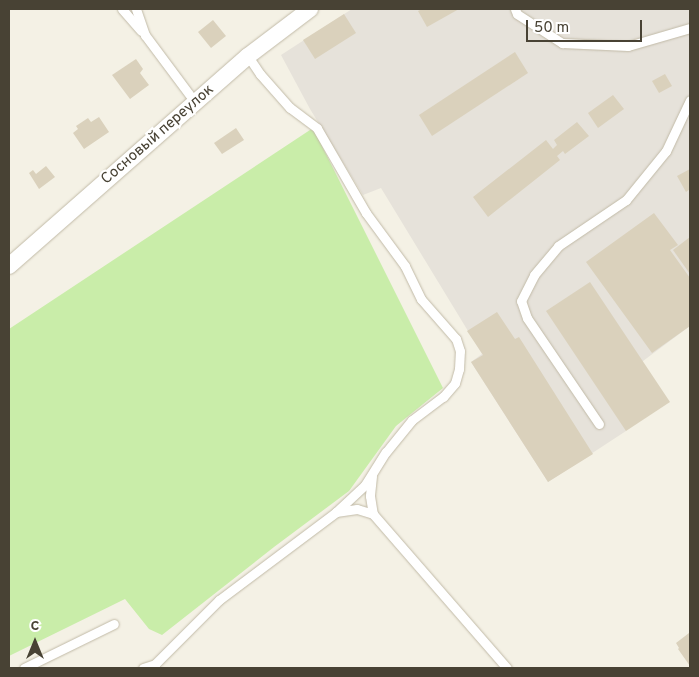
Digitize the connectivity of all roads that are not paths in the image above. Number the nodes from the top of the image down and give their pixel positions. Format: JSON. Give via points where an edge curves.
{"nodes":[{"id":1,"x":122,"y":9,"type":"edge"},
{"id":2,"x":136,"y":9,"type":"edge"},
{"id":3,"x":310,"y":9,"type":"edge"},
{"id":4,"x":515,"y":9,"type":"edge"},
{"id":5,"x":690,"y":28,"type":"edge"},
{"id":6,"x":145,"y":35,"type":"junction"},
{"id":7,"x":248,"y":56,"type":"junction"},
{"id":8,"x":690,"y":100,"type":"edge"},
{"id":9,"x":196,"y":102,"type":"junction"},
{"id":10,"x":9,"y":266,"type":"edge"},
{"id":11,"x":599,"y":424,"type":"dead end"},
{"id":12,"x":372,"y":472,"type":"junction"},
{"id":13,"x":336,"y":512,"type":"junction"},
{"id":14,"x":373,"y":514,"type":"junction"},
{"id":15,"x":114,"y":624,"type":"dead end"},
{"id":16,"x":24,"y":668,"type":"edge"},
{"id":17,"x":143,"y":668,"type":"edge"},
{"id":18,"x":507,"y":668,"type":"edge"}],
"edges":[{"from":1,"to":6,"type":"lane"},
{"from":2,"to":6,"type":"lane"},
{"from":3,"to":7,"type":"street","name":"Сосновый переулок"},
{"from":4,"to":5,"type":"lane","via":[[517,14],[562,43],[628,46]]},
{"from":6,"to":9,"type":"lane"},
{"from":7,"to":9,"type":"street","name":"Сосновый переулок"},
{"from":7,"to":12,"type":"lane","via":[[290,108],[317,128],[366,213],[405,266],[421,299],[456,339],[460,351],[454,383],[443,397],[412,420]]},
{"from":8,"to":11,"type":"lane","via":[[666,151],[626,200],[558,246],[534,275],[521,300],[527,318]]},
{"from":9,"to":10,"type":"street","name":"Сосновый переулок"},
{"from":12,"to":13,"type":"lane","via":[[365,485]]},
{"from":12,"to":14,"type":"lane","via":[[370,496]]},
{"from":13,"to":14,"type":"lane","via":[[357,509]]},
{"from":13,"to":17,"type":"lane","via":[[219,600],[155,664]]},
{"from":14,"to":18,"type":"lane"},
{"from":15,"to":16,"type":"lane"}]}
